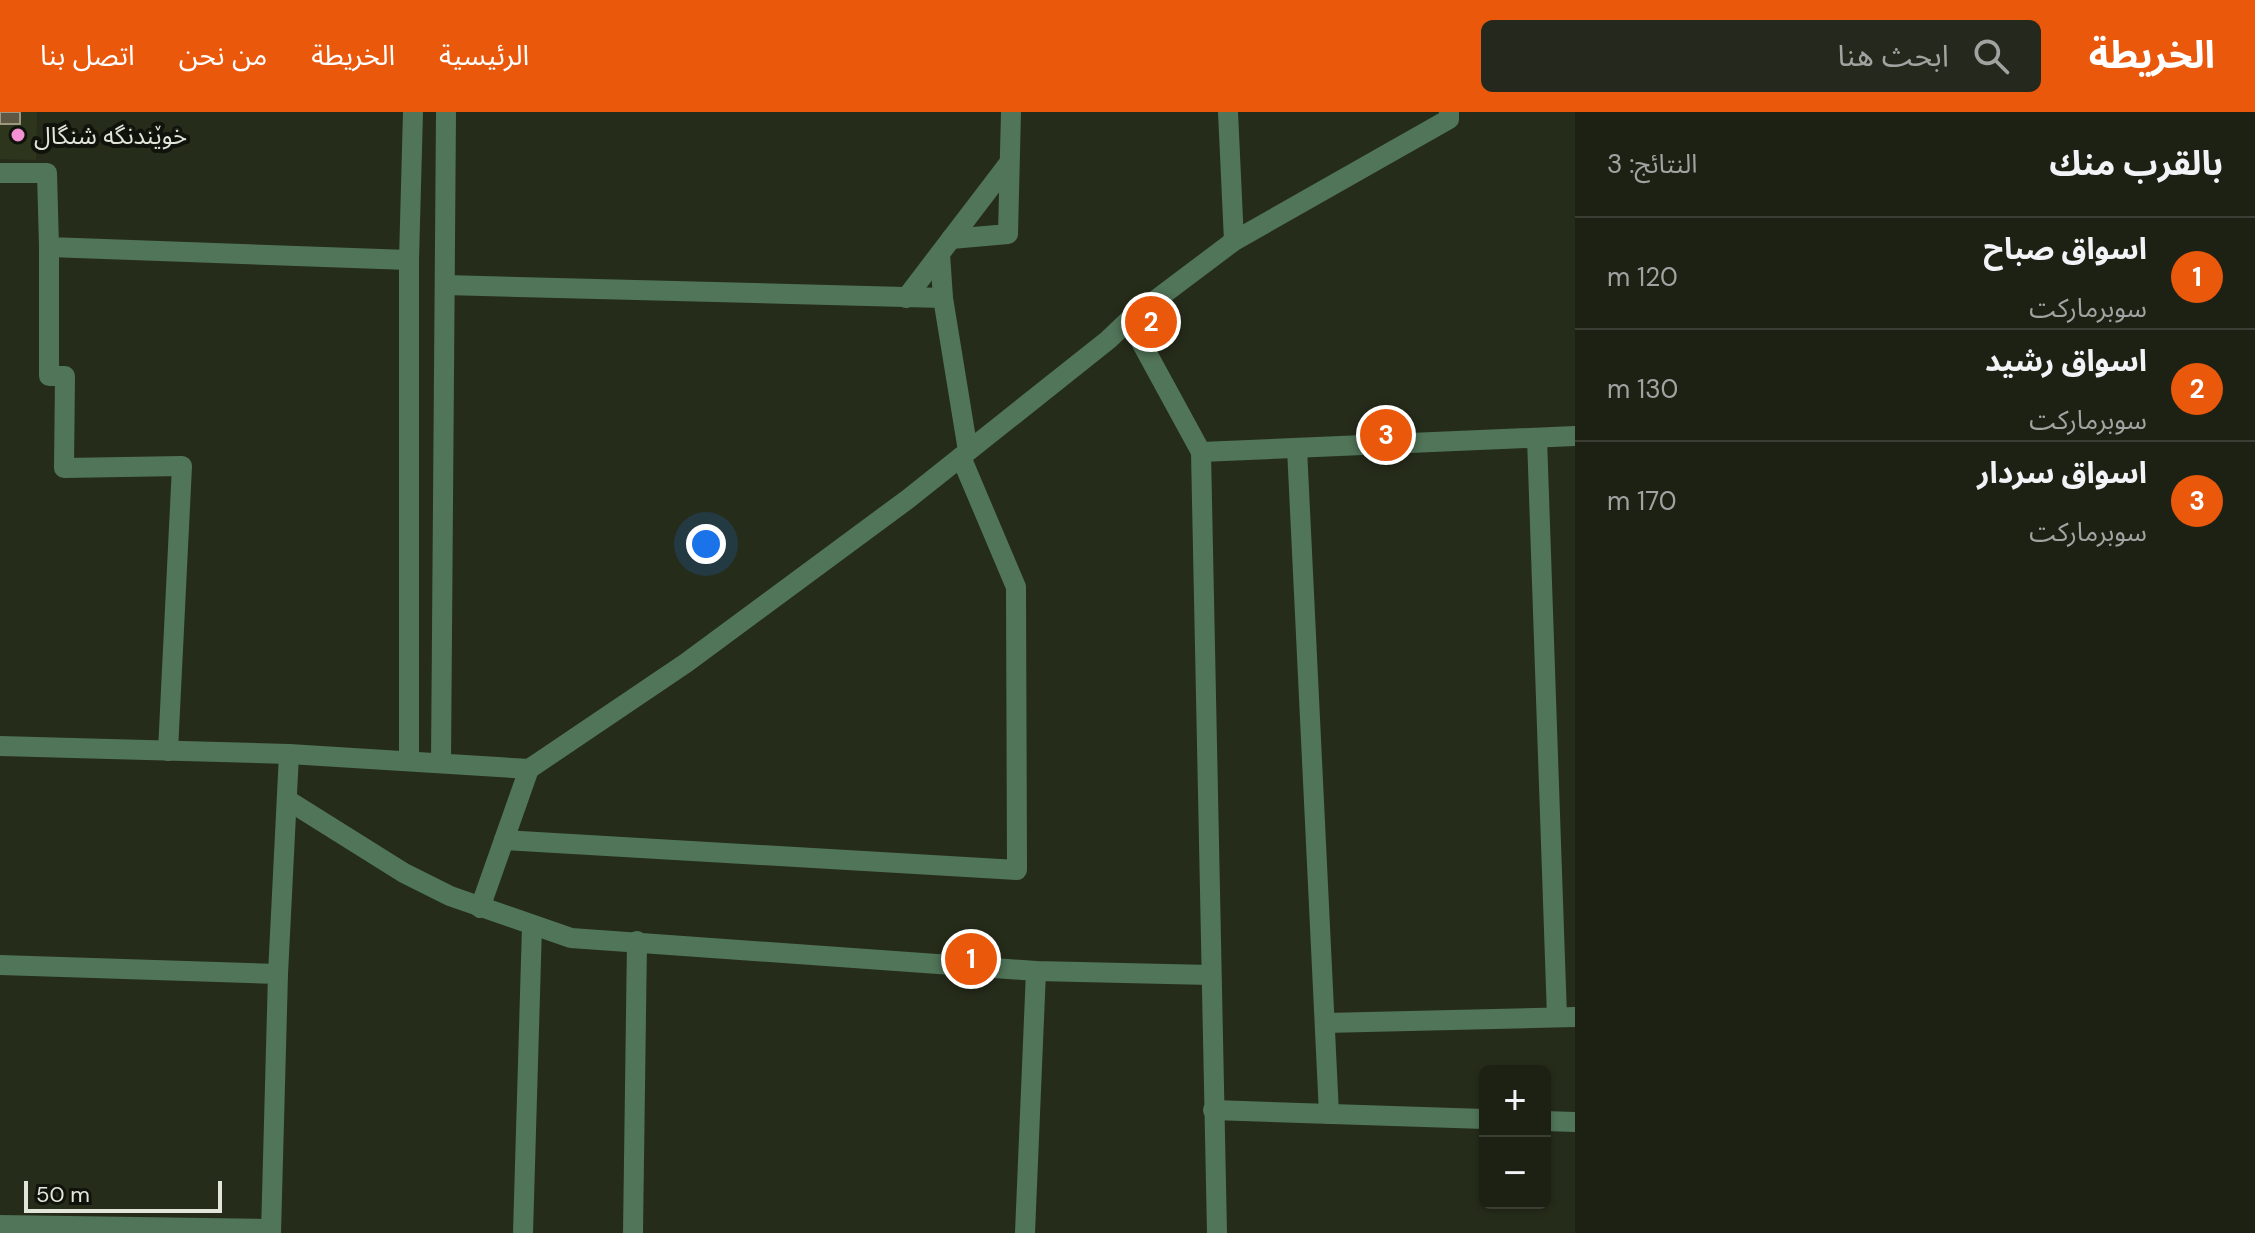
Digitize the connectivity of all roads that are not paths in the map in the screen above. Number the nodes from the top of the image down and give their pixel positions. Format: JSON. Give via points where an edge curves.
{"nodes":[{"id":1,"x":413,"y":112,"type":"edge"},
{"id":2,"x":446,"y":112,"type":"edge"},
{"id":3,"x":1011,"y":112,"type":"edge"},
{"id":4,"x":1228,"y":112,"type":"edge"},
{"id":5,"x":1449,"y":112,"type":"edge"},
{"id":6,"x":1009,"y":163,"type":"junction"},
{"id":7,"x":0,"y":173,"type":"edge"},
{"id":8,"x":1234,"y":241,"type":"junction"},
{"id":9,"x":49,"y":247,"type":"junction"},
{"id":10,"x":946,"y":247,"type":"junction"},
{"id":11,"x":409,"y":260,"type":"junction"},
{"id":12,"x":445,"y":285,"type":"junction"},
{"id":13,"x":906,"y":298,"type":"junction"},
{"id":14,"x":943,"y":298,"type":"junction"},
{"id":15,"x":1129,"y":320,"type":"junction"},
{"id":16,"x":1575,"y":436,"type":"edge"},
{"id":17,"x":1537,"y":438,"type":"junction"},
{"id":18,"x":1297,"y":448,"type":"junction"},
{"id":19,"x":1201,"y":452,"type":"junction"},
{"id":20,"x":965,"y":454,"type":"junction"},
{"id":21,"x":0,"y":746,"type":"edge"},
{"id":22,"x":168,"y":751,"type":"junction"},
{"id":23,"x":289,"y":754,"type":"junction"},
{"id":24,"x":409,"y":761,"type":"junction"},
{"id":25,"x":441,"y":763,"type":"junction"},
{"id":26,"x":529,"y":769,"type":"junction"},
{"id":27,"x":289,"y":801,"type":"junction"},
{"id":28,"x":504,"y":840,"type":"junction"},
{"id":29,"x":480,"y":908,"type":"junction"},
{"id":30,"x":532,"y":926,"type":"junction"},
{"id":31,"x":637,"y":941,"type":"junction"},
{"id":32,"x":0,"y":965,"type":"edge"},
{"id":33,"x":1036,"y":971,"type":"junction"},
{"id":34,"x":278,"y":974,"type":"junction"},
{"id":35,"x":1211,"y":975,"type":"junction"},
{"id":36,"x":1566,"y":1017,"type":"edge"},
{"id":37,"x":1325,"y":1023,"type":"junction"},
{"id":38,"x":1213,"y":1110,"type":"junction"},
{"id":39,"x":1329,"y":1114,"type":"junction"},
{"id":40,"x":1479,"y":1119,"type":"edge"},
{"id":41,"x":1551,"y":1121,"type":"edge"},
{"id":42,"x":1575,"y":1122,"type":"edge"},
{"id":43,"x":0,"y":1225,"type":"edge"},
{"id":44,"x":271,"y":1231,"type":"edge"},
{"id":45,"x":523,"y":1233,"type":"edge"},
{"id":46,"x":633,"y":1233,"type":"edge"},
{"id":47,"x":1025,"y":1233,"type":"edge"},
{"id":48,"x":1217,"y":1233,"type":"edge"}],
"edges":[{"from":1,"to":11,"type":"street"},
{"from":2,"to":12,"type":"street"},
{"from":3,"to":6,"type":"street"},
{"from":4,"to":8,"type":"street"},
{"from":5,"to":8,"type":"street","via":[[1449,119]]},
{"from":6,"to":10,"type":"street"},
{"from":6,"to":10,"type":"street","via":[[1008,234]]},
{"from":7,"to":9,"type":"street","via":[[47,173]]},
{"from":8,"to":15,"type":"street"},
{"from":9,"to":11,"type":"street"},
{"from":9,"to":22,"type":"street","via":[[49,376],[65,376],[64,468],[182,466]]},
{"from":10,"to":13,"type":"street"},
{"from":10,"to":14,"type":"street"},
{"from":11,"to":24,"type":"street"},
{"from":12,"to":13,"type":"street"},
{"from":12,"to":25,"type":"street"},
{"from":13,"to":14,"type":"street"},
{"from":14,"to":20,"type":"street"},
{"from":15,"to":19,"type":"street"},
{"from":15,"to":20,"type":"street"},
{"from":16,"to":17,"type":"street"},
{"from":17,"to":18,"type":"street"},
{"from":17,"to":36,"type":"street"},
{"from":18,"to":19,"type":"street"},
{"from":18,"to":37,"type":"street"},
{"from":19,"to":35,"type":"street"},
{"from":20,"to":26,"type":"street","via":[[686,663]]},
{"from":20,"to":28,"type":"street","via":[[1016,587],[1017,870]]},
{"from":21,"to":22,"type":"street"},
{"from":22,"to":23,"type":"street"},
{"from":23,"to":24,"type":"street"},
{"from":23,"to":27,"type":"street"},
{"from":24,"to":25,"type":"street"},
{"from":25,"to":26,"type":"street"},
{"from":26,"to":28,"type":"street"},
{"from":27,"to":29,"type":"street","via":[[404,873]]},
{"from":27,"to":34,"type":"street"},
{"from":28,"to":29,"type":"street"},
{"from":29,"to":30,"type":"street"},
{"from":30,"to":31,"type":"street","via":[[571,938]]},
{"from":30,"to":45,"type":"street"},
{"from":31,"to":33,"type":"street"},
{"from":31,"to":46,"type":"street"},
{"from":32,"to":34,"type":"street"},
{"from":33,"to":35,"type":"street"},
{"from":33,"to":47,"type":"street"},
{"from":34,"to":44,"type":"street"},
{"from":35,"to":38,"type":"street"},
{"from":36,"to":37,"type":"street"},
{"from":37,"to":39,"type":"street"},
{"from":38,"to":39,"type":"street"},
{"from":38,"to":48,"type":"street"},
{"from":39,"to":40,"type":"street"},
{"from":41,"to":42,"type":"street"},
{"from":43,"to":44,"type":"street"}]}
